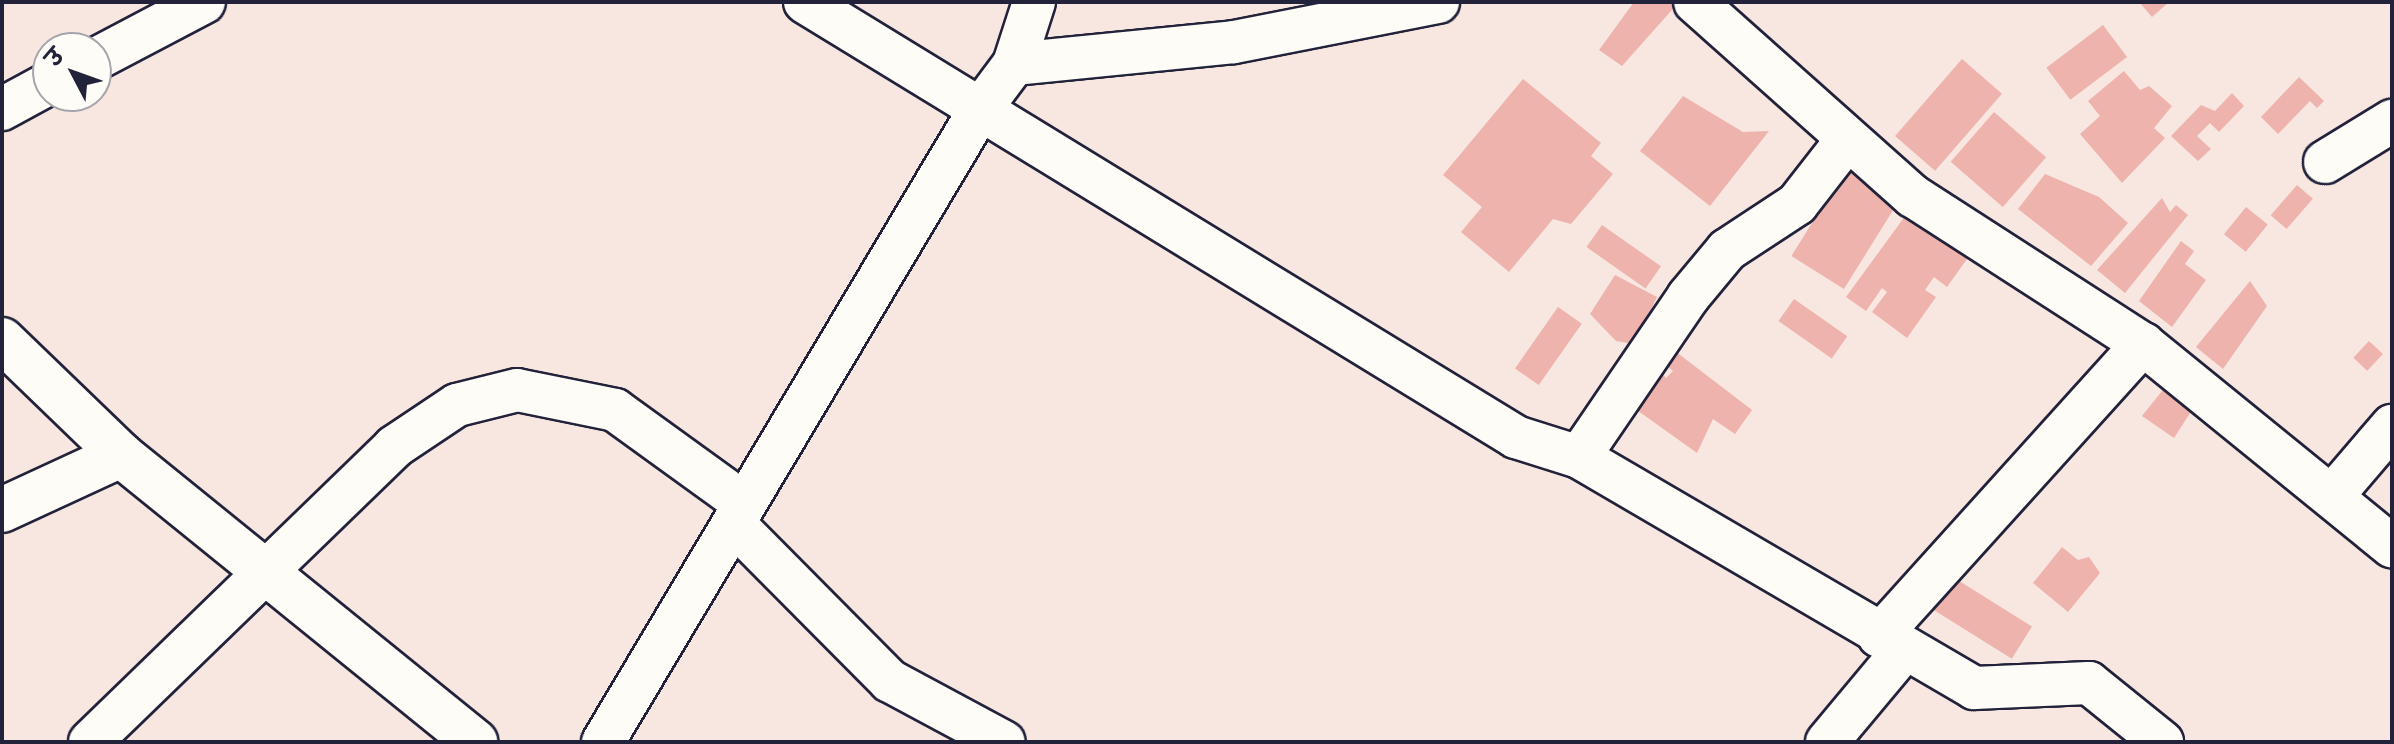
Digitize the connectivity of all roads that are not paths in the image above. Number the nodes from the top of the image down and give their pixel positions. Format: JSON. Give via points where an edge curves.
{"nodes":[{"id":1,"x":204,"y":2,"type":"edge"},
{"id":2,"x":805,"y":2,"type":"edge"},
{"id":3,"x":1034,"y":2,"type":"edge"},
{"id":4,"x":1265,"y":2,"type":"edge"},
{"id":5,"x":1438,"y":2,"type":"edge"},
{"id":6,"x":1695,"y":2,"type":"edge"},
{"id":7,"x":1234,"y":42,"type":"junction"},
{"id":8,"x":112,"y":51,"type":"edge"},
{"id":9,"x":1014,"y":64,"type":"junction"},
{"id":10,"x":32,"y":93,"type":"edge"},
{"id":11,"x":2,"y":109,"type":"edge"},
{"id":12,"x":979,"y":111,"type":"junction"},
{"id":13,"x":2392,"y":121,"type":"edge"},
{"id":14,"x":1846,"y":141,"type":"junction"},
{"id":15,"x":2325,"y":162,"type":"dead end"},
{"id":16,"x":2,"y":340,"type":"edge"},
{"id":17,"x":2143,"y":344,"type":"junction"},
{"id":18,"x":2392,"y":426,"type":"edge"},
{"id":19,"x":121,"y":455,"type":"junction"},
{"id":20,"x":1579,"y":457,"type":"junction"},
{"id":21,"x":2333,"y":495,"type":"junction"},
{"id":22,"x":2,"y":510,"type":"edge"},
{"id":23,"x":740,"y":514,"type":"junction"},
{"id":24,"x":2392,"y":546,"type":"edge"},
{"id":25,"x":265,"y":575,"type":"junction"},
{"id":26,"x":1891,"y":643,"type":"junction"},
{"id":27,"x":107,"y":737,"type":"edge"},
{"id":28,"x":475,"y":742,"type":"edge"},
{"id":29,"x":603,"y":742,"type":"edge"},
{"id":30,"x":1004,"y":742,"type":"edge"},
{"id":31,"x":1827,"y":742,"type":"edge"},
{"id":32,"x":2162,"y":742,"type":"edge"}],
"edges":[{"from":1,"to":8,"type":"street"},
{"from":2,"to":12,"type":"street"},
{"from":3,"to":9,"type":"street"},
{"from":4,"to":7,"type":"street"},
{"from":5,"to":7,"type":"street"},
{"from":6,"to":14,"type":"street"},
{"from":7,"to":9,"type":"street"},
{"from":9,"to":12,"type":"street"},
{"from":10,"to":11,"type":"street"},
{"from":12,"to":20,"type":"street","via":[[1516,437]]},
{"from":12,"to":23,"type":"street"},
{"from":13,"to":15,"type":"street"},
{"from":14,"to":17,"type":"street","via":[[1913,196]]},
{"from":14,"to":20,"type":"street","via":[[1797,204],[1727,250],[1688,297]]},
{"from":16,"to":19,"type":"street"},
{"from":17,"to":21,"type":"street"},
{"from":17,"to":26,"type":"street"},
{"from":18,"to":21,"type":"street"},
{"from":19,"to":22,"type":"street"},
{"from":19,"to":25,"type":"street"},
{"from":20,"to":26,"type":"street"},
{"from":21,"to":24,"type":"street"},
{"from":23,"to":25,"type":"street","via":[[615,410],[517,390],[457,405],[394,447]]},
{"from":23,"to":29,"type":"street"},
{"from":23,"to":30,"type":"street","via":[[890,681]]},
{"from":25,"to":27,"type":"street"},
{"from":25,"to":28,"type":"street"},
{"from":26,"to":31,"type":"street"},
{"from":26,"to":32,"type":"street","via":[[1974,688],[2089,683]]}]}
